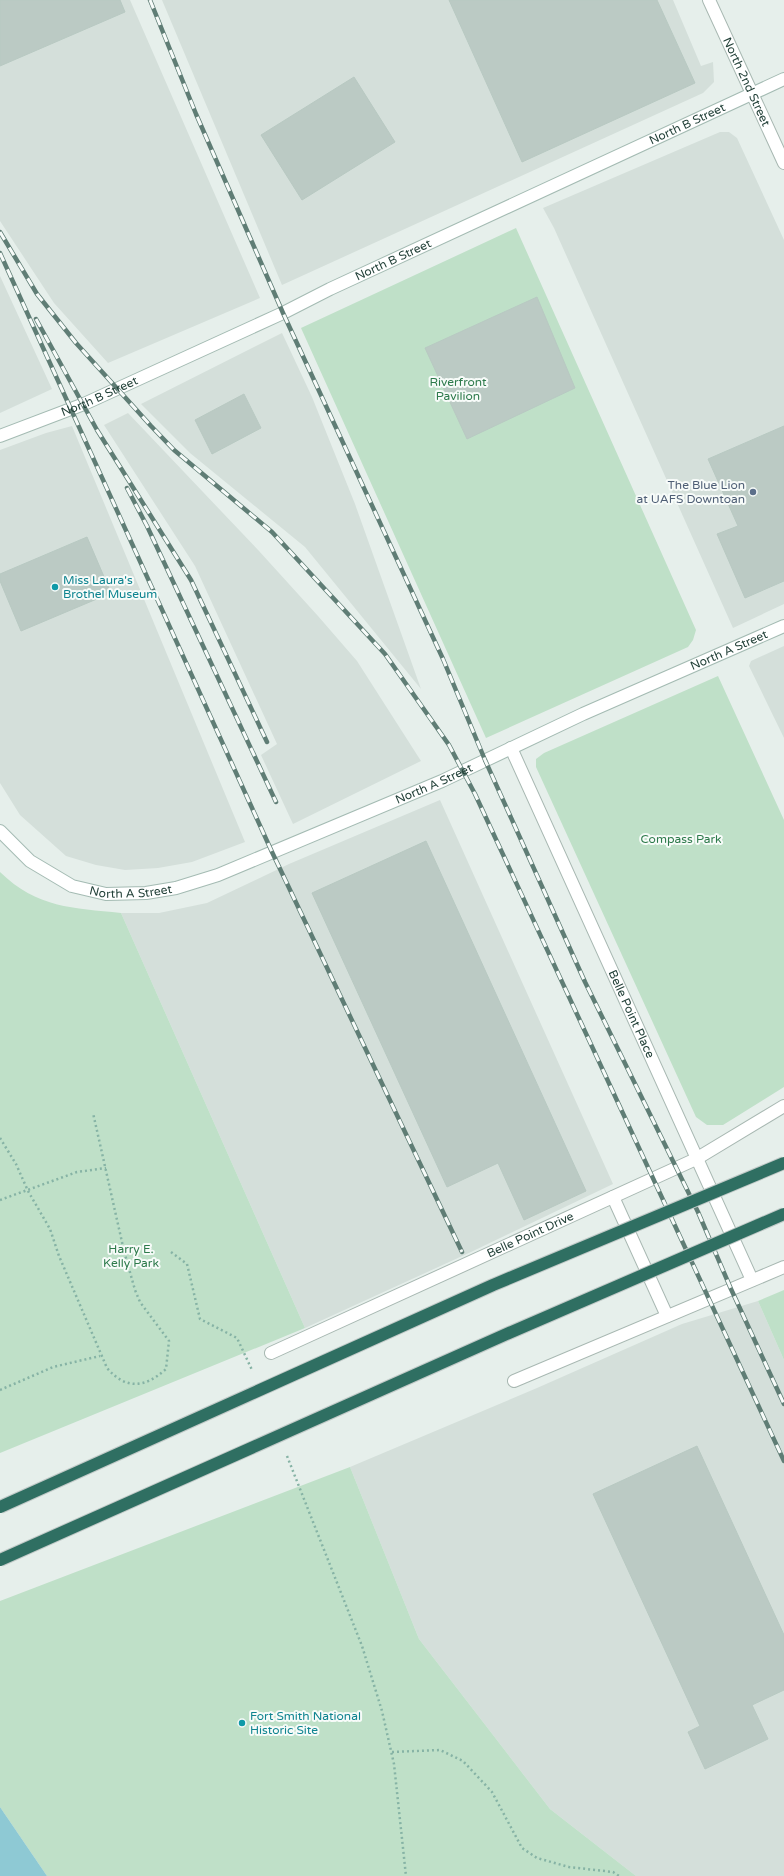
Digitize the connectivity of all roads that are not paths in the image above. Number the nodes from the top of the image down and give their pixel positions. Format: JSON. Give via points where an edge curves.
{"nodes":[{"id":1,"x":709,"y":0,"type":"edge"},
{"id":2,"x":784,"y":79,"type":"edge"},
{"id":3,"x":752,"y":93,"type":"junction"},
{"id":4,"x":784,"y":163,"type":"edge"},
{"id":5,"x":0,"y":436,"type":"edge"},
{"id":6,"x":784,"y":626,"type":"edge"},
{"id":7,"x":511,"y":748,"type":"junction"},
{"id":8,"x":0,"y":831,"type":"edge"},
{"id":9,"x":784,"y":1106,"type":"edge"},
{"id":10,"x":696,"y":1159,"type":"junction"},
{"id":11,"x":784,"y":1163,"type":"edge"},
{"id":12,"x":613,"y":1197,"type":"junction"},
{"id":13,"x":784,"y":1214,"type":"edge"},
{"id":14,"x":784,"y":1267,"type":"edge"},
{"id":15,"x":752,"y":1280,"type":"junction"},
{"id":16,"x":667,"y":1316,"type":"junction"},
{"id":17,"x":271,"y":1353,"type":"dead end"},
{"id":18,"x":514,"y":1381,"type":"dead end"},
{"id":19,"x":0,"y":1507,"type":"edge"},
{"id":20,"x":0,"y":1560,"type":"edge"}],
"edges":[{"from":1,"to":3,"type":"street","name":"North 2nd Street"},
{"from":2,"to":3,"type":"street","name":"North B Street"},
{"from":3,"to":4,"type":"street","name":"North 2nd Street"},
{"from":3,"to":5,"type":"street","name":"North B Street","via":[[330,289],[283,314],[84,404]]},
{"from":6,"to":7,"type":"street","name":"North A Street"},
{"from":7,"to":8,"type":"street","name":"North A Street","via":[[442,781],[218,875],[176,888],[146,893],[106,894],[72,886],[30,861]]},
{"from":7,"to":10,"type":"street","name":"Belle Point Place"},
{"from":9,"to":10,"type":"street","name":"Belle Point Drive"},
{"from":10,"to":12,"type":"street","name":"Belle Point Drive"},
{"from":10,"to":15,"type":"street","name":"Belle Point Place"},
{"from":11,"to":19,"type":"highway","bridge":true,"via":[[493,1285]]},
{"from":12,"to":16,"type":"street"},
{"from":12,"to":17,"type":"street","name":"Belle Point Drive"},
{"from":13,"to":20,"type":"highway","bridge":true,"via":[[501,1336]]},
{"from":14,"to":15,"type":"street"},
{"from":15,"to":16,"type":"street"},
{"from":16,"to":18,"type":"street"}]}
